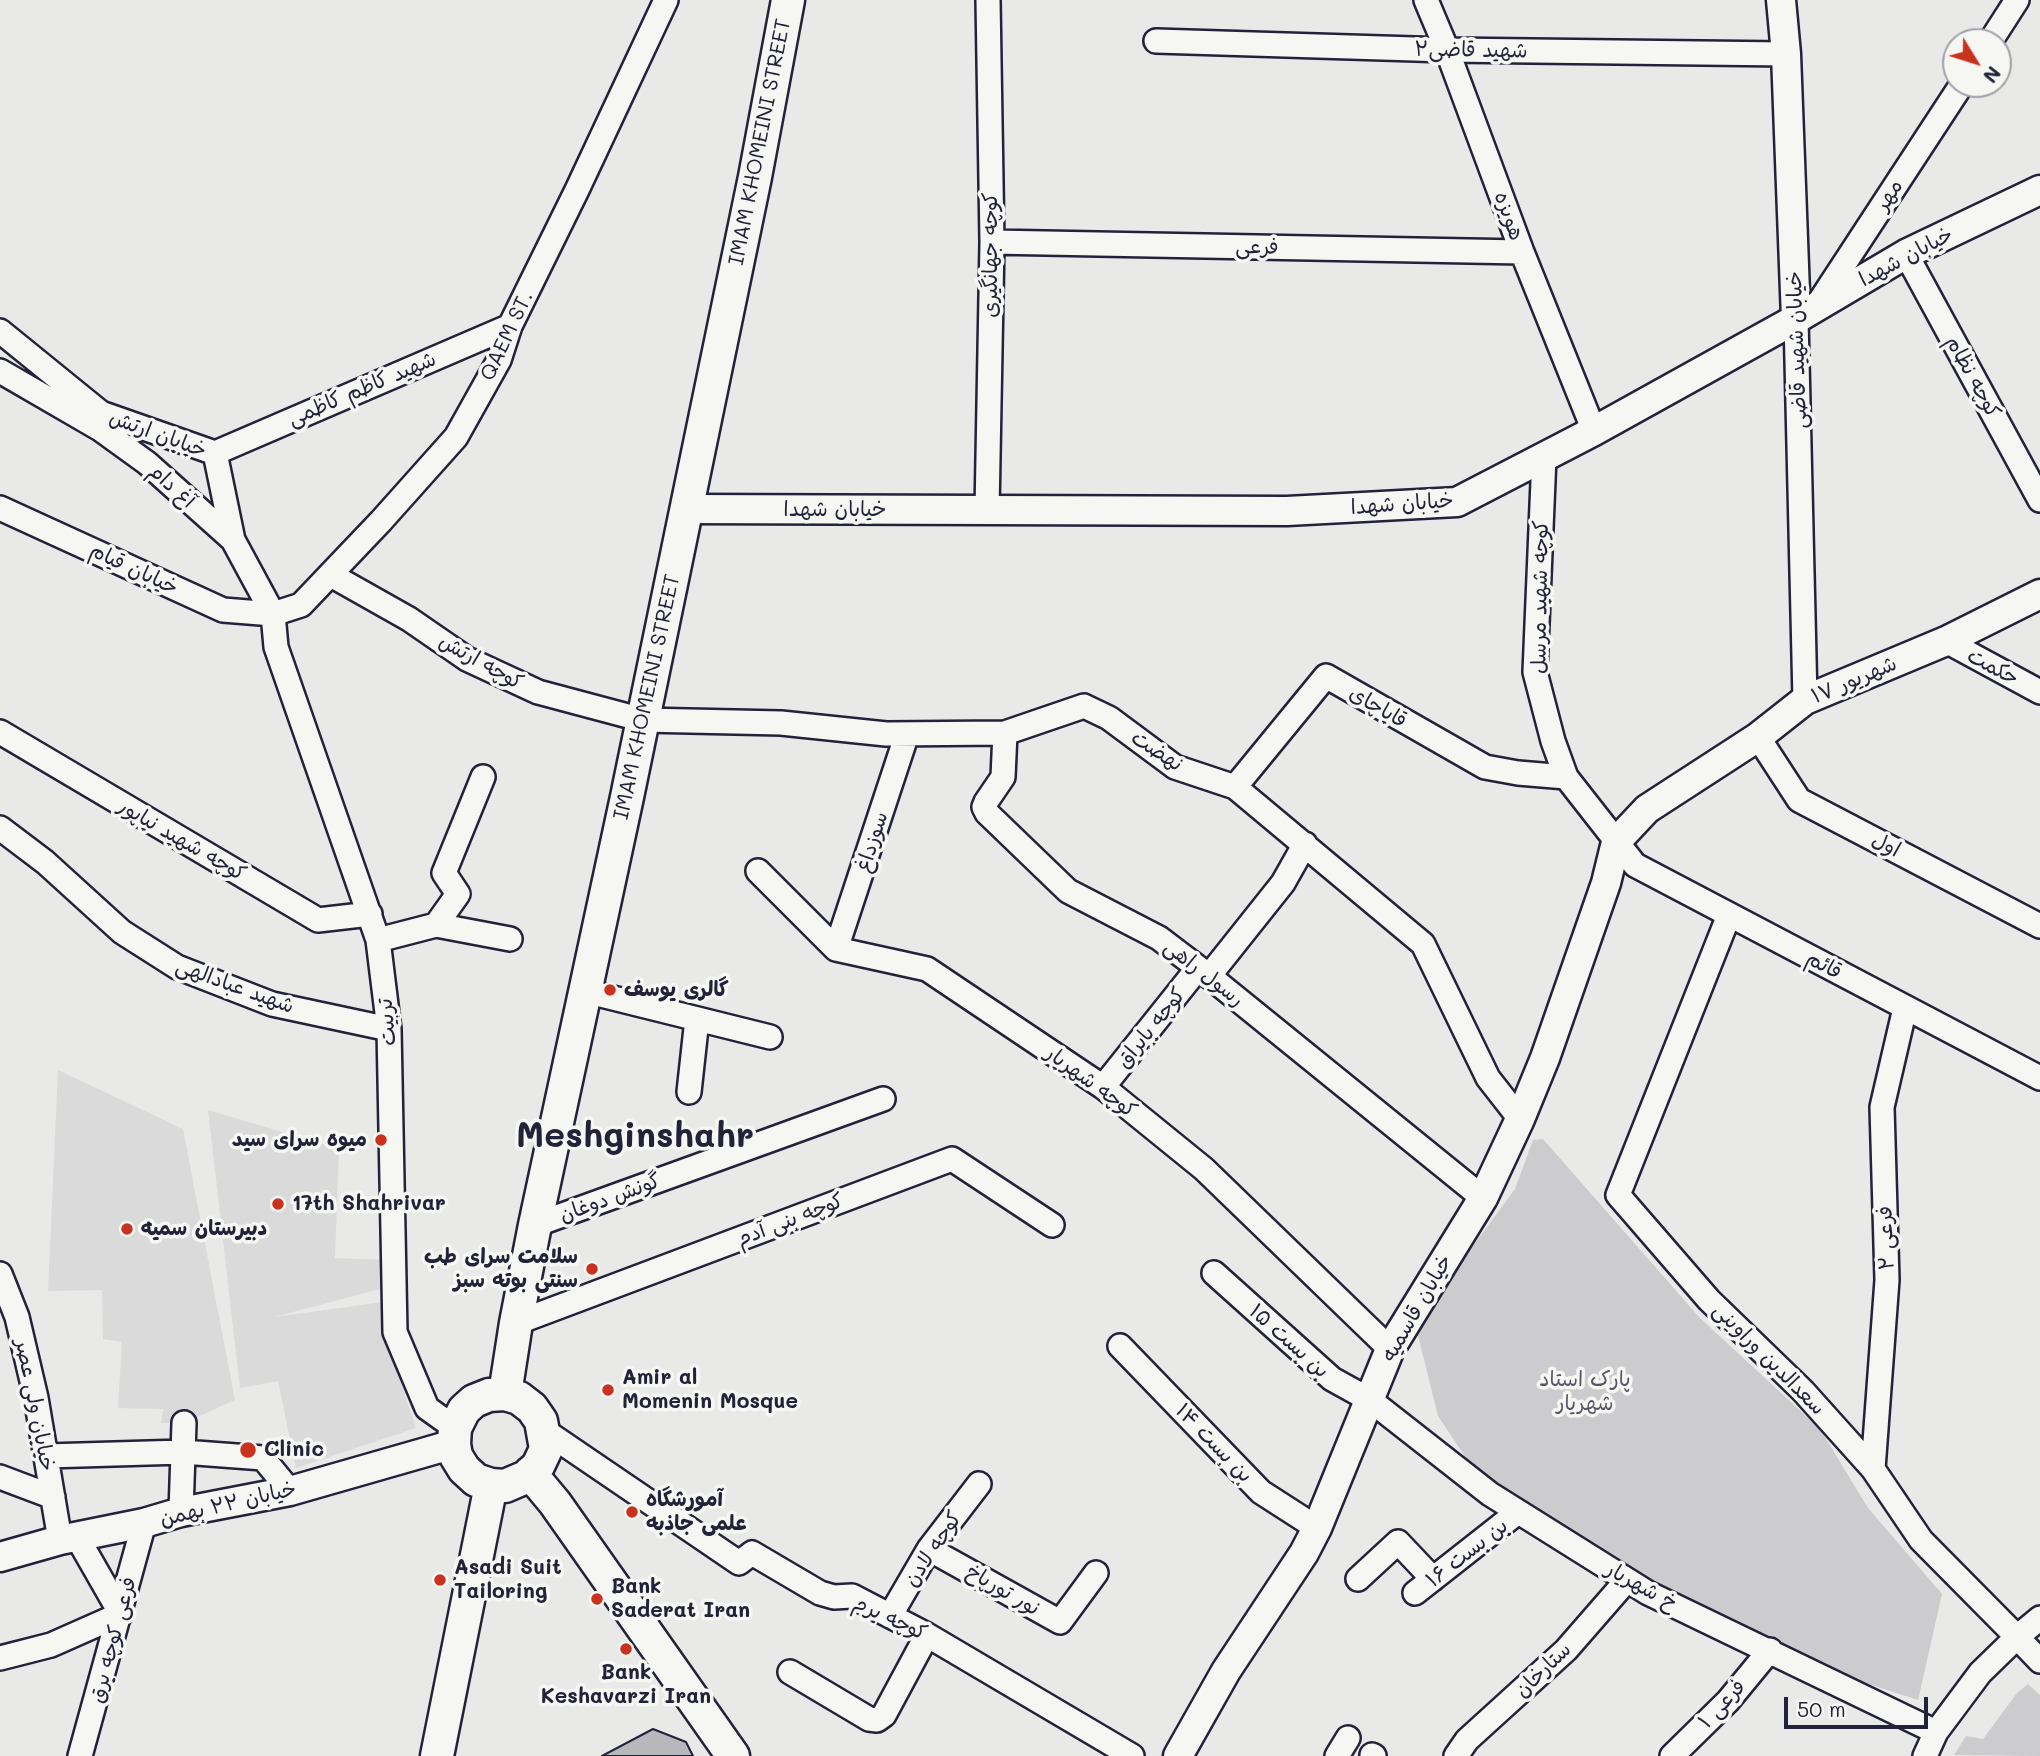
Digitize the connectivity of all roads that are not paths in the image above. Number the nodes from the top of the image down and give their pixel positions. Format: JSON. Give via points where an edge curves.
{"nodes":[{"id":1,"x":666,"y":0,"type":"edge"},
{"id":2,"x":788,"y":0,"type":"edge"},
{"id":3,"x":988,"y":0,"type":"edge"},
{"id":4,"x":1426,"y":0,"type":"edge"},
{"id":5,"x":1781,"y":0,"type":"edge"},
{"id":6,"x":2017,"y":0,"type":"edge"},
{"id":7,"x":1999,"y":28,"type":"edge"},
{"id":8,"x":1156,"y":41,"type":"dead end"},
{"id":9,"x":1447,"y":50,"type":"junction"},
{"id":10,"x":1786,"y":54,"type":"junction"},
{"id":11,"x":1952,"y":98,"type":"edge"},
{"id":12,"x":2040,"y":190,"type":"edge"},
{"id":13,"x":992,"y":242,"type":"junction"},
{"id":14,"x":1522,"y":252,"type":"junction"},
{"id":15,"x":1906,"y":254,"type":"junction"},
{"id":16,"x":1806,"y":313,"type":"junction"},
{"id":17,"x":510,"y":326,"type":"junction"},
{"id":18,"x":0,"y":331,"type":"edge"},
{"id":19,"x":0,"y":371,"type":"edge"},
{"id":20,"x":1594,"y":431,"type":"junction"},
{"id":21,"x":215,"y":453,"type":"junction"},
{"id":22,"x":1544,"y":457,"type":"junction"},
{"id":23,"x":2040,"y":500,"type":"edge"},
{"id":24,"x":0,"y":508,"type":"edge"},
{"id":25,"x":686,"y":509,"type":"junction"},
{"id":26,"x":987,"y":511,"type":"junction"},
{"id":27,"x":233,"y":540,"type":"junction"},
{"id":28,"x":331,"y":575,"type":"junction"},
{"id":29,"x":2040,"y":594,"type":"edge"},
{"id":30,"x":272,"y":614,"type":"junction"},
{"id":31,"x":1946,"y":641,"type":"junction"},
{"id":32,"x":2040,"y":692,"type":"edge"},
{"id":33,"x":1805,"y":700,"type":"junction"},
{"id":34,"x":643,"y":720,"type":"junction"},
{"id":35,"x":0,"y":732,"type":"edge"},
{"id":36,"x":1005,"y":733,"type":"junction"},
{"id":37,"x":908,"y":734,"type":"junction"},
{"id":38,"x":1758,"y":737,"type":"junction"},
{"id":39,"x":483,"y":777,"type":"dead end"},
{"id":40,"x":1566,"y":777,"type":"junction"},
{"id":41,"x":1235,"y":787,"type":"junction"},
{"id":42,"x":0,"y":828,"type":"edge"},
{"id":43,"x":1616,"y":842,"type":"junction"},
{"id":44,"x":1305,"y":844,"type":"junction"},
{"id":45,"x":758,"y":871,"type":"dead end"},
{"id":46,"x":370,"y":914,"type":"junction"},
{"id":47,"x":1729,"y":915,"type":"junction"},
{"id":48,"x":436,"y":925,"type":"junction"},
{"id":49,"x":2040,"y":926,"type":"edge"},
{"id":50,"x":510,"y":939,"type":"dead end"},
{"id":51,"x":378,"y":940,"type":"junction"},
{"id":52,"x":836,"y":949,"type":"junction"},
{"id":53,"x":1204,"y":972,"type":"junction"},
{"id":54,"x":585,"y":991,"type":"junction"},
{"id":55,"x":1905,"y":1008,"type":"junction"},
{"id":56,"x":696,"y":1018,"type":"junction"},
{"id":57,"x":389,"y":1029,"type":"junction"},
{"id":58,"x":769,"y":1037,"type":"dead end"},
{"id":59,"x":2040,"y":1078,"type":"edge"},
{"id":60,"x":1103,"y":1087,"type":"junction"},
{"id":61,"x":689,"y":1092,"type":"dead end"},
{"id":62,"x":883,"y":1099,"type":"dead end"},
{"id":63,"x":1520,"y":1119,"type":"junction"},
{"id":64,"x":1483,"y":1198,"type":"junction"},
{"id":65,"x":534,"y":1225,"type":"junction"},
{"id":66,"x":1052,"y":1225,"type":"dead end"},
{"id":67,"x":1214,"y":1273,"type":"dead end"},
{"id":68,"x":0,"y":1274,"type":"edge"},
{"id":69,"x":516,"y":1323,"type":"junction"},
{"id":70,"x":1120,"y":1346,"type":"dead end"},
{"id":71,"x":1390,"y":1349,"type":"junction"},
{"id":72,"x":505,"y":1394,"type":"junction"},
{"id":73,"x":1370,"y":1399,"type":"junction"},
{"id":74,"x":184,"y":1423,"type":"dead end"},
{"id":75,"x":545,"y":1431,"type":"junction"},
{"id":76,"x":454,"y":1436,"type":"junction"},
{"id":77,"x":183,"y":1452,"type":"junction"},
{"id":78,"x":46,"y":1456,"type":"junction"},
{"id":79,"x":1873,"y":1469,"type":"junction"},
{"id":80,"x":530,"y":1473,"type":"junction"},
{"id":81,"x":0,"y":1477,"type":"edge"},
{"id":82,"x":979,"y":1484,"type":"dead end"},
{"id":83,"x":491,"y":1486,"type":"junction"},
{"id":84,"x":290,"y":1491,"type":"junction"},
{"id":85,"x":53,"y":1497,"type":"junction"},
{"id":86,"x":181,"y":1512,"type":"junction"},
{"id":87,"x":1518,"y":1512,"type":"junction"},
{"id":88,"x":144,"y":1523,"type":"junction"},
{"id":89,"x":1317,"y":1528,"type":"junction"},
{"id":90,"x":69,"y":1539,"type":"junction"},
{"id":91,"x":929,"y":1549,"type":"junction"},
{"id":92,"x":0,"y":1557,"type":"edge"},
{"id":93,"x":1096,"y":1573,"type":"dead end"},
{"id":94,"x":1358,"y":1579,"type":"dead end"},
{"id":95,"x":1433,"y":1579,"type":"junction"},
{"id":96,"x":1627,"y":1580,"type":"junction"},
{"id":97,"x":1415,"y":1593,"type":"dead end"},
{"id":98,"x":121,"y":1614,"type":"junction"},
{"id":99,"x":890,"y":1616,"type":"junction"},
{"id":100,"x":2040,"y":1618,"type":"edge"},
{"id":101,"x":927,"y":1634,"type":"junction"},
{"id":102,"x":2017,"y":1637,"type":"junction"},
{"id":103,"x":1770,"y":1650,"type":"junction"},
{"id":104,"x":0,"y":1658,"type":"edge"},
{"id":105,"x":2040,"y":1661,"type":"edge"},
{"id":106,"x":790,"y":1672,"type":"dead end"},
{"id":107,"x":1936,"y":1732,"type":"junction"},
{"id":108,"x":80,"y":1756,"type":"edge"},
{"id":109,"x":437,"y":1756,"type":"edge"},
{"id":110,"x":733,"y":1756,"type":"edge"},
{"id":111,"x":1132,"y":1756,"type":"edge"},
{"id":112,"x":1178,"y":1756,"type":"edge"},
{"id":113,"x":1456,"y":1756,"type":"edge"},
{"id":114,"x":1672,"y":1756,"type":"edge"},
{"id":115,"x":1924,"y":1756,"type":"edge"}],
"edges":[{"from":1,"to":17,"type":"street","name":"QAEM ST."},
{"from":2,"to":25,"type":"main road","name":"IMAM KHOMEINI STREET"},
{"from":3,"to":13,"type":"street","name":"کوچه جهانگیری"},
{"from":4,"to":9,"type":"street","name":"هویزه"},
{"from":5,"to":10,"type":"street","name":"خیابان شهید قاضی"},
{"from":6,"to":7,"type":"street"},
{"from":8,"to":9,"type":"street","name":"شهید قاضی۲"},
{"from":9,"to":10,"type":"street","name":"شهید قاضی۲"},
{"from":9,"to":14,"type":"street","name":"هویزه"},
{"from":10,"to":16,"type":"street","name":"خیابان شهید قاضی"},
{"from":11,"to":16,"type":"street","name":"مهر"},
{"from":12,"to":15,"type":"street","name":"خیابان شهدا"},
{"from":13,"to":14,"type":"street","name":"فرعی"},
{"from":13,"to":26,"type":"street","name":"کوچه جهانگیری"},
{"from":14,"to":20,"type":"street","name":"هویزه"},
{"from":15,"to":16,"type":"street","name":"خیابان شهدا"},
{"from":15,"to":23,"type":"street","name":"کوچه نظام"},
{"from":16,"to":20,"type":"street","name":"خیابان شهدا"},
{"from":16,"to":33,"type":"street","name":"خیابان شهید قاضی"},
{"from":17,"to":21,"type":"street","name":"شهید کاظم کاظمی"},
{"from":17,"to":28,"type":"street","name":"QAEM ST.","via":[[499,360],[456,437]]},
{"from":18,"to":21,"type":"street","name":"خیابان ارتش","via":[[101,413]]},
{"from":19,"to":27,"type":"street","name":"آغ دام","via":[[100,429],[147,463]]},
{"from":20,"to":22,"type":"street","name":"خیابان شهدا"},
{"from":21,"to":27,"type":"street","name":"خیابان ارتش"},
{"from":22,"to":26,"type":"street","name":"خیابان شهدا","via":[[1457,502],[1287,511]]},
{"from":22,"to":40,"type":"street","name":"کوچه شهید مرسل","via":[[1535,672]]},
{"from":24,"to":30,"type":"street","name":"خیابان قیام","via":[[223,610]]},
{"from":25,"to":26,"type":"street","name":"خیابان شهدا"},
{"from":25,"to":34,"type":"main road","name":"IMAM KHOMEINI STREET"},
{"from":27,"to":30,"type":"street","name":"خیابان ارتش"},
{"from":28,"to":30,"type":"street","name":"QAEM ST.","via":[[301,605]]},
{"from":28,"to":34,"type":"street","name":"کوچه ارتش","via":[[409,619],[467,659],[538,692]]},
{"from":29,"to":31,"type":"street","name":"۱۷ شهریور"},
{"from":30,"to":46,"type":"street","name":"تربیت","via":[[276,648]]},
{"from":31,"to":32,"type":"street","name":"حکمت"},
{"from":31,"to":33,"type":"street","name":"۱۷ شهریور"},
{"from":33,"to":38,"type":"street","name":"۱۷ شهریور"},
{"from":34,"to":37,"type":"street","name":"نهضت","via":[[781,723]]},
{"from":34,"to":54,"type":"main road","name":"IMAM KHOMEINI STREET"},
{"from":35,"to":46,"type":"street","name":"کوچه شهید نیاپور","via":[[318,920]]},
{"from":36,"to":37,"type":"street","name":"نهضت"},
{"from":36,"to":41,"type":"street","name":"نهضت","via":[[1084,706],[1109,718],[1175,767]]},
{"from":36,"to":53,"type":"street","name":"رسول راهی","via":[[1003,777],[986,802],[987,813],[1068,891],[1159,938]]},
{"from":37,"to":52,"type":"street","name":"سوزداغ"},
{"from":38,"to":43,"type":"street","name":"۱۷ شهریور","via":[[1647,809]]},
{"from":38,"to":49,"type":"street","name":"اول","via":[[1799,800]]},
{"from":39,"to":48,"type":"street","via":[[443,873],[458,894]]},
{"from":40,"to":41,"type":"street","name":"قایاچای","via":[[1485,767],[1326,676]]},
{"from":40,"to":43,"type":"street","name":"کوچه شهید مرسل"},
{"from":41,"to":44,"type":"street","name":"نهضت"},
{"from":42,"to":57,"type":"street","name":"شهید عبادالهی","via":[[45,862],[122,933],[177,967],[272,1004]]},
{"from":43,"to":47,"type":"street","name":"قائم","via":[[1635,865]]},
{"from":43,"to":63,"type":"street","name":"خیابان قاسمیه","via":[[1606,883]]},
{"from":44,"to":53,"type":"street","name":"کوچه بایراق","via":[[1283,883]]},
{"from":44,"to":63,"type":"street","name":"نهضت","via":[[1423,944],[1488,1078]]},
{"from":45,"to":52,"type":"street"},
{"from":46,"to":51,"type":"street","name":"تربیت"},
{"from":47,"to":55,"type":"street","name":"قائم"},
{"from":47,"to":79,"type":"street","name":"سعدالدین وراوینی","via":[[1618,1195],[1709,1300],[1803,1391]]},
{"from":48,"to":50,"type":"street"},
{"from":48,"to":51,"type":"street"},
{"from":51,"to":57,"type":"street","name":"تربیت"},
{"from":52,"to":60,"type":"street","name":"کوچه شهریار","via":[[927,969]]},
{"from":53,"to":60,"type":"street","name":"کوچه بایراق"},
{"from":53,"to":64,"type":"street","name":"رسول راهی"},
{"from":54,"to":56,"type":"street"},
{"from":54,"to":65,"type":"main road","name":"IMAM KHOMEINI STREET"},
{"from":55,"to":59,"type":"street","name":"قائم"},
{"from":55,"to":79,"type":"street","name":"فرعی ۲","via":[[1882,1107],[1887,1280]]},
{"from":56,"to":58,"type":"street"},
{"from":56,"to":61,"type":"street"},
{"from":57,"to":76,"type":"street","name":"تربیت","via":[[395,1332],[427,1408]]},
{"from":60,"to":71,"type":"street","name":"کوچه شهریار","via":[[1204,1169]]},
{"from":62,"to":65,"type":"street","name":"گونش دوغان"},
{"from":63,"to":64,"type":"street","name":"خیابان قاسمیه"},
{"from":64,"to":71,"type":"street","name":"خیابان قاسمیه"},
{"from":65,"to":69,"type":"main road","name":"IMAM KHOMEINI STREET"},
{"from":66,"to":69,"type":"street","name":"کوچه بنی آدم","via":[[952,1159]]},
{"from":67,"to":73,"type":"street","name":"بن بست ۱۵","via":[[1332,1380]]},
{"from":68,"to":78,"type":"street","name":"خیابان ولی عصر","via":[[17,1317]]},
{"from":69,"to":72,"type":"main road","name":"IMAM KHOMEINI STREET"},
{"from":70,"to":89,"type":"street","name":"بن بست ۱۴","via":[[1261,1492]]},
{"from":71,"to":73,"type":"street","name":"خیابان قاسمیه"},
{"from":72,"to":75,"type":"main road","via":[[532,1408]]},
{"from":72,"to":76,"type":"main road","via":[[474,1401],[464,1410]]},
{"from":73,"to":87,"type":"street","name":"خ شهریار"},
{"from":73,"to":89,"type":"street","name":"خیابان قاسمیه"},
{"from":74,"to":77,"type":"street"},
{"from":75,"to":80,"type":"main road","via":[[546,1449]]},
{"from":75,"to":99,"type":"street","name":"کوچه برم","via":[[738,1563],[752,1553],[820,1593],[852,1596]]},
{"from":76,"to":83,"type":"main road","via":[[456,1455],[464,1469]]},
{"from":76,"to":84,"type":"street","name":"خیابان ۲۲ بهمن"},
{"from":77,"to":78,"type":"street"},
{"from":77,"to":84,"type":"street","via":[[263,1458]]},
{"from":77,"to":86,"type":"street"},
{"from":78,"to":85,"type":"street","name":"خیابان ولی عصر"},
{"from":79,"to":102,"type":"street","name":"سعدالدین وراوینی","via":[[1921,1540]]},
{"from":80,"to":83,"type":"main road","via":[[505,1486]]},
{"from":80,"to":110,"type":"main road"},
{"from":81,"to":85,"type":"street"},
{"from":82,"to":91,"type":"street","name":"کوچه لادن"},
{"from":83,"to":109,"type":"main road"},
{"from":84,"to":86,"type":"street","name":"خیابان ۲۲ بهمن"},
{"from":85,"to":90,"type":"street","name":"خیابان ولی عصر"},
{"from":86,"to":88,"type":"street","name":"خیابان ۲۲ بهمن"},
{"from":87,"to":95,"type":"street","name":"بن بست ۱۶"},
{"from":87,"to":96,"type":"street","name":"خ شهریار"},
{"from":88,"to":90,"type":"street","name":"خیابان ۲۲ بهمن"},
{"from":88,"to":98,"type":"street","name":"فرعی کوچه برق"},
{"from":89,"to":112,"type":"street","name":"خیابان قاسمیه"},
{"from":90,"to":92,"type":"street","name":"خیابان ۲۲ بهمن"},
{"from":90,"to":98,"type":"street","name":"خیابان ولی عصر"},
{"from":91,"to":93,"type":"street","name":"نور تورپاخ","via":[[1060,1622]]},
{"from":91,"to":99,"type":"street","name":"کوچه لادن"},
{"from":94,"to":95,"type":"street","via":[[1398,1542]]},
{"from":95,"to":97,"type":"street","name":"بن بست ۱۶"},
{"from":96,"to":103,"type":"street","name":"خ شهریار"},
{"from":96,"to":113,"type":"street","name":"ستارخان","via":[[1566,1650],[1467,1740]]},
{"from":98,"to":104,"type":"street","via":[[51,1645]]},
{"from":98,"to":108,"type":"street","name":"فرعی کوچه برق"},
{"from":99,"to":101,"type":"street","name":"کوچه برم"},
{"from":100,"to":102,"type":"street"},
{"from":101,"to":106,"type":"street","via":[[884,1715],[877,1720]]},
{"from":101,"to":111,"type":"street","name":"کوچه برم"},
{"from":102,"to":105,"type":"street","name":"سعدالدین وراوینی"},
{"from":102,"to":107,"type":"street","via":[[1980,1672]]},
{"from":103,"to":107,"type":"street","name":"خ شهریار"},
{"from":103,"to":114,"type":"street","name":"فرعی ۱","via":[[1728,1701]]},
{"from":107,"to":115,"type":"street"}]}
